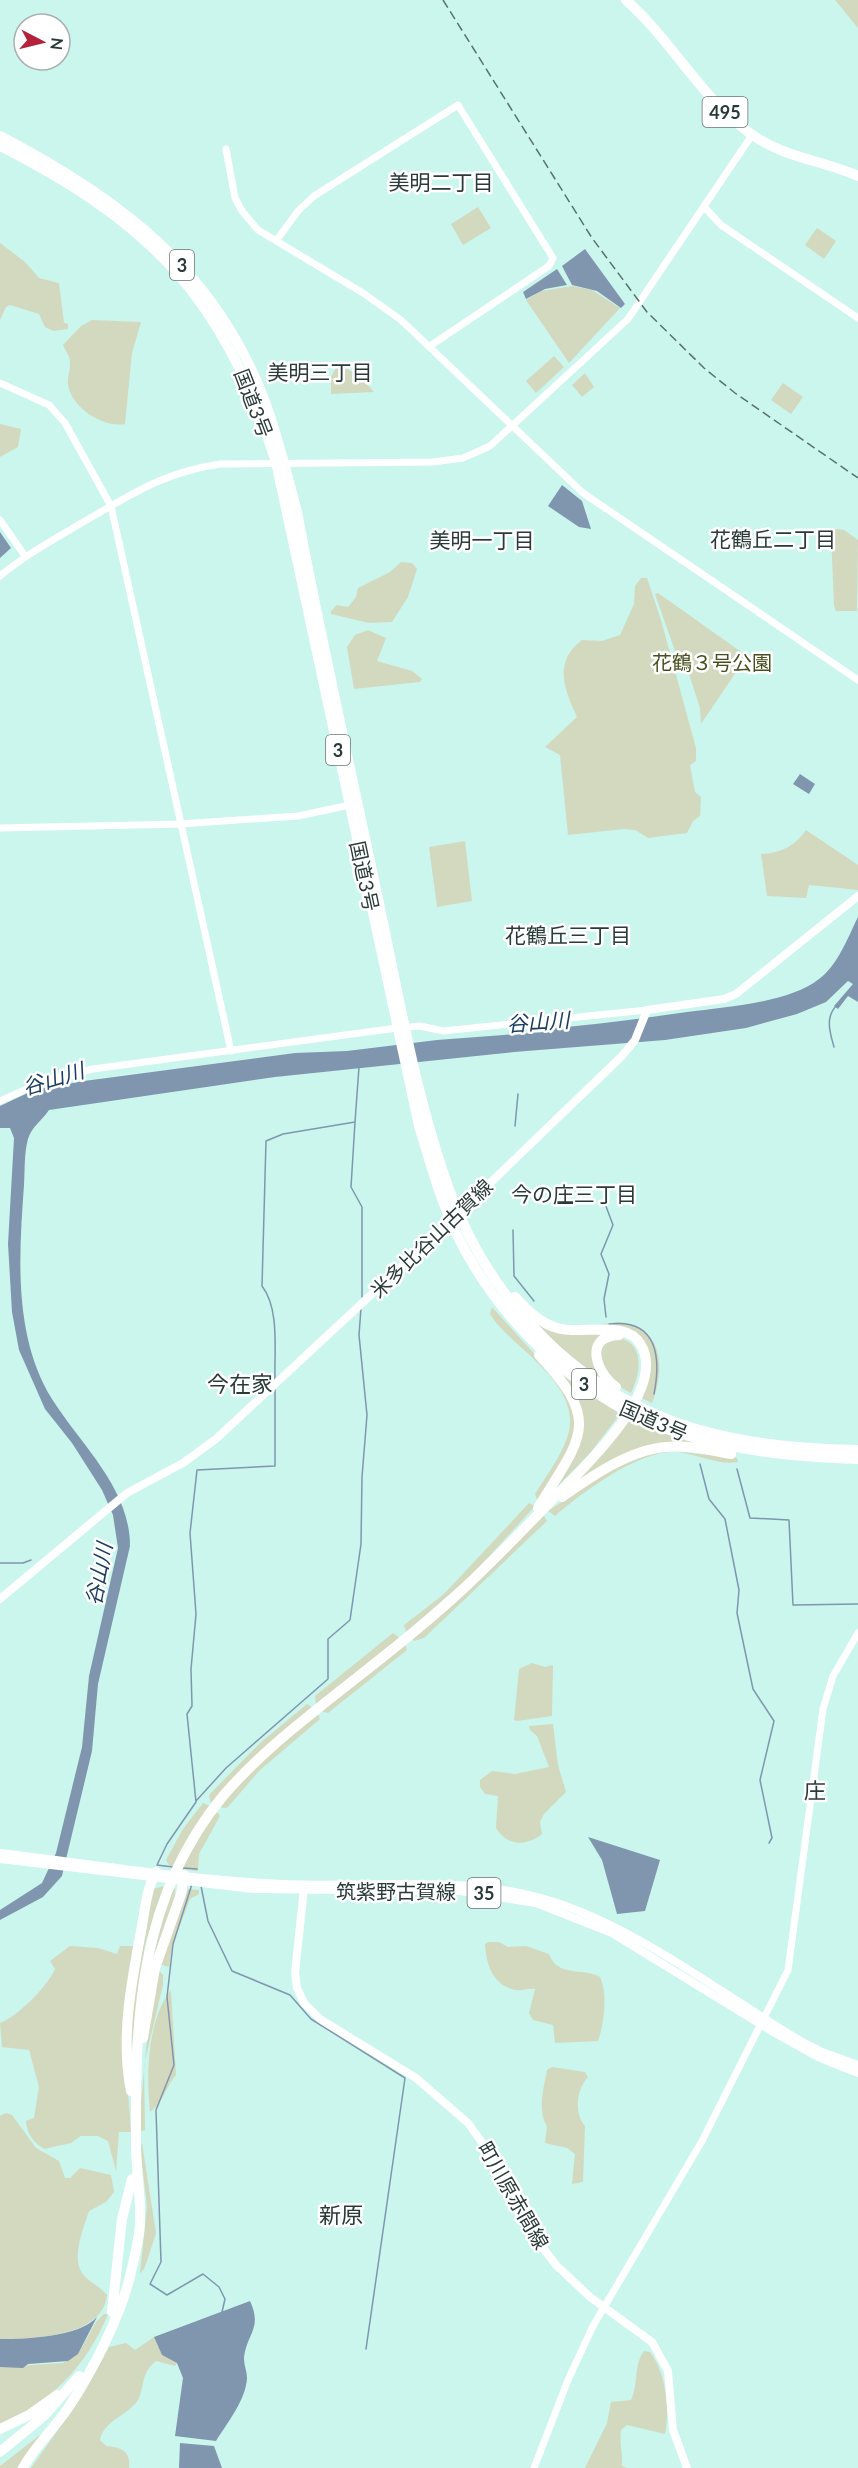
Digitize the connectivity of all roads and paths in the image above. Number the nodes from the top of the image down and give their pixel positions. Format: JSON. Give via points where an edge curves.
{"nodes":[{"id":1,"x":626,"y":0,"type":"edge"},
{"id":2,"x":752,"y":135,"type":"junction"},
{"id":3,"x":0,"y":136,"type":"edge"},
{"id":4,"x":0,"y":146,"type":"edge"},
{"id":5,"x":226,"y":149,"type":"dead end"},
{"id":6,"x":858,"y":176,"type":"edge"},
{"id":7,"x":707,"y":210,"type":"dead end"},
{"id":8,"x":276,"y":241,"type":"junction"},
{"id":9,"x":858,"y":318,"type":"edge"},
{"id":10,"x":430,"y":346,"type":"junction"},
{"id":11,"x":0,"y":383,"type":"edge"},
{"id":12,"x":513,"y":428,"type":"junction"},
{"id":13,"x":280,"y":462,"type":"junction"},
{"id":14,"x":111,"y":506,"type":"junction"},
{"id":15,"x":0,"y":520,"type":"edge"},
{"id":16,"x":24,"y":556,"type":"junction"},
{"id":17,"x":0,"y":576,"type":"edge"},
{"id":18,"x":858,"y":680,"type":"edge"},
{"id":19,"x":350,"y":805,"type":"junction"},
{"id":20,"x":180,"y":824,"type":"junction"},
{"id":21,"x":0,"y":828,"type":"edge"},
{"id":22,"x":858,"y":896,"type":"edge"},
{"id":23,"x":646,"y":1014,"type":"junction"},
{"id":24,"x":402,"y":1032,"type":"junction"},
{"id":25,"x":231,"y":1051,"type":"junction"},
{"id":26,"x":0,"y":1101,"type":"edge"},
{"id":27,"x":455,"y":1217,"type":"junction"},
{"id":28,"x":491,"y":1275,"type":"junction"},
{"id":29,"x":512,"y":1318,"type":"junction"},
{"id":30,"x":636,"y":1394,"type":"junction"},
{"id":31,"x":673,"y":1421,"type":"junction"},
{"id":32,"x":858,"y":1449,"type":"edge"},
{"id":33,"x":783,"y":1455,"type":"junction"},
{"id":34,"x":858,"y":1459,"type":"edge"},
{"id":35,"x":537,"y":1513,"type":"junction"},
{"id":36,"x":0,"y":1599,"type":"edge"},
{"id":37,"x":858,"y":1634,"type":"edge"},
{"id":38,"x":0,"y":1853,"type":"edge"},
{"id":39,"x":0,"y":1859,"type":"edge"},
{"id":40,"x":53,"y":1862,"type":"junction"},
{"id":41,"x":180,"y":1872,"type":"junction"},
{"id":42,"x":154,"y":1875,"type":"junction"},
{"id":43,"x":303,"y":1888,"type":"junction"},
{"id":44,"x":763,"y":2022,"type":"junction"},
{"id":45,"x":858,"y":2065,"type":"edge"},
{"id":46,"x":858,"y":2073,"type":"edge"},
{"id":47,"x":135,"y":2099,"type":"junction"},
{"id":48,"x":603,"y":2306,"type":"junction"},
{"id":49,"x":82,"y":2378,"type":"junction"},
{"id":50,"x":0,"y":2429,"type":"edge"},
{"id":51,"x":0,"y":2452,"type":"edge"},
{"id":52,"x":0,"y":2459,"type":"edge"},
{"id":53,"x":23,"y":2468,"type":"edge"},
{"id":54,"x":534,"y":2468,"type":"edge"},
{"id":55,"x":687,"y":2468,"type":"edge"}],
"edges":[{"from":1,"to":2,"type":"highway","number":"495","via":[[717,104]]},
{"from":2,"to":6,"type":"highway","number":"495","via":[[791,155]]},
{"from":2,"to":12,"type":"street","via":[[635,309]]},
{"from":3,"to":13,"type":"highway","name":"国道3号","number":"3","via":[[93,189],[128,214],[175,257],[218,312],[241,350],[264,398]]},
{"from":4,"to":13,"type":"highway","name":"国道3号","number":"3","via":[[121,219],[188,285],[234,355]]},
{"from":5,"to":8,"type":"street","via":[[232,187],[242,211],[258,230]]},
{"from":7,"to":9,"type":"street","via":[[721,225]]},
{"from":8,"to":10,"type":"street","via":[[377,302]]},
{"from":8,"to":10,"type":"street","via":[[314,196],[458,105],[553,258],[549,266]]},
{"from":10,"to":12,"type":"street"},
{"from":11,"to":14,"type":"street","via":[[49,405],[65,423]]},
{"from":12,"to":13,"type":"street","via":[[479,452],[450,461]]},
{"from":12,"to":18,"type":"street","via":[[583,493]]},
{"from":13,"to":14,"type":"street","via":[[187,469]]},
{"from":13,"to":19,"type":"highway","name":"国道3号","number":"3"},
{"from":13,"to":24,"type":"highway","name":"国道3号","number":"3","via":[[297,512]]},
{"from":14,"to":16,"type":"street"},
{"from":14,"to":20,"type":"street"},
{"from":15,"to":16,"type":"street"},
{"from":16,"to":17,"type":"street"},
{"from":19,"to":20,"type":"street","via":[[298,816]]},
{"from":19,"to":24,"type":"highway","name":"国道3号","number":"3"},
{"from":20,"to":21,"type":"street"},
{"from":20,"to":25,"type":"street"},
{"from":22,"to":23,"type":"main road","via":[[736,994]]},
{"from":23,"to":24,"type":"street","via":[[443,1031],[420,1026]]},
{"from":23,"to":27,"type":"main road","name":"米多比谷山古賀線","via":[[630,1046]]},
{"from":24,"to":25,"type":"street"},
{"from":24,"to":27,"type":"highway","name":"国道3号","number":"3"},
{"from":25,"to":26,"type":"street","via":[[93,1069],[46,1080]]},
{"from":27,"to":28,"type":"highway","name":"国道3号","number":"3"},
{"from":27,"to":29,"type":"highway","name":"国道3号","number":"3","via":[[476,1270]]},
{"from":27,"to":36,"type":"main road","name":"米多比谷山古賀線","via":[[210,1444],[119,1500]]},
{"from":28,"to":30,"type":"highway","via":[[532,1314],[550,1325],[577,1332],[621,1330],[634,1336],[643,1348],[646,1364]]},
{"from":28,"to":31,"type":"highway","name":"国道3号","number":"3","via":[[529,1324],[567,1359],[617,1395]]},
{"from":29,"to":33,"type":"highway","name":"国道3号","number":"3","via":[[574,1376],[636,1415],[680,1434]]},
{"from":29,"to":35,"type":"highway","via":[[523,1338],[569,1389],[579,1419],[573,1450]]},
{"from":30,"to":31,"type":"highway","via":[[641,1367],[638,1348],[627,1337],[608,1337],[598,1347],[596,1357],[606,1379]]},
{"from":30,"to":35,"type":"highway","via":[[624,1416]]},
{"from":31,"to":32,"type":"highway","number":"3","via":[[736,1439]]},
{"from":33,"to":34,"type":"highway","name":"国道3号","number":"3"},
{"from":33,"to":35,"type":"highway","via":[[762,1458],[687,1447],[658,1448],[618,1463]]},
{"from":35,"to":41,"type":"highway","via":[[445,1603],[246,1767],[208,1812]]},
{"from":37,"to":44,"type":"street","via":[[840,1662],[826,1696],[791,1959],[782,1987]]},
{"from":38,"to":40,"type":"main road","name":"筑紫野古賀線","number":"35"},
{"from":39,"to":40,"type":"main road","name":"筑紫野古賀線","number":"35"},
{"from":40,"to":42,"type":"main road","name":"筑紫野古賀線","number":"35"},
{"from":41,"to":42,"type":"main road","name":"筑紫野古賀線","number":"35"},
{"from":41,"to":43,"type":"main road","name":"筑紫野古賀線","number":"35"},
{"from":41,"to":47,"type":"highway","via":[[152,1984]]},
{"from":41,"to":47,"type":"highway","via":[[168,1886],[145,1950],[136,2004]]},
{"from":42,"to":47,"type":"highway","via":[[130,1997],[128,2051]]},
{"from":43,"to":44,"type":"main road","name":"筑紫野古賀線","number":"35","via":[[459,1891],[536,1903],[612,1933]]},
{"from":43,"to":48,"type":"main road","name":"町川原赤間線","via":[[295,1973],[304,2003],[320,2019],[416,2079],[468,2123],[501,2169],[530,2230],[571,2280]]},
{"from":44,"to":45,"type":"main road","name":"筑紫野古賀線","number":"35","via":[[822,2052]]},
{"from":44,"to":46,"type":"main road","name":"筑紫野古賀線","number":"35","via":[[820,2058]]},
{"from":44,"to":48,"type":"street","via":[[691,2162]]},
{"from":47,"to":49,"type":"highway","via":[[133,2175],[122,2219],[114,2307]]},
{"from":47,"to":49,"type":"highway","via":[[140,2221],[131,2277],[112,2325]]},
{"from":48,"to":54,"type":"street","via":[[568,2380]]},
{"from":48,"to":55,"type":"main road","name":"町川原赤間線","via":[[645,2335],[663,2357],[673,2430]]},
{"from":49,"to":50,"type":"highway"},
{"from":49,"to":51,"type":"highway"},
{"from":49,"to":52,"type":"highway","via":[[47,2420]]},
{"from":49,"to":53,"type":"highway","via":[[69,2406]]}]}
